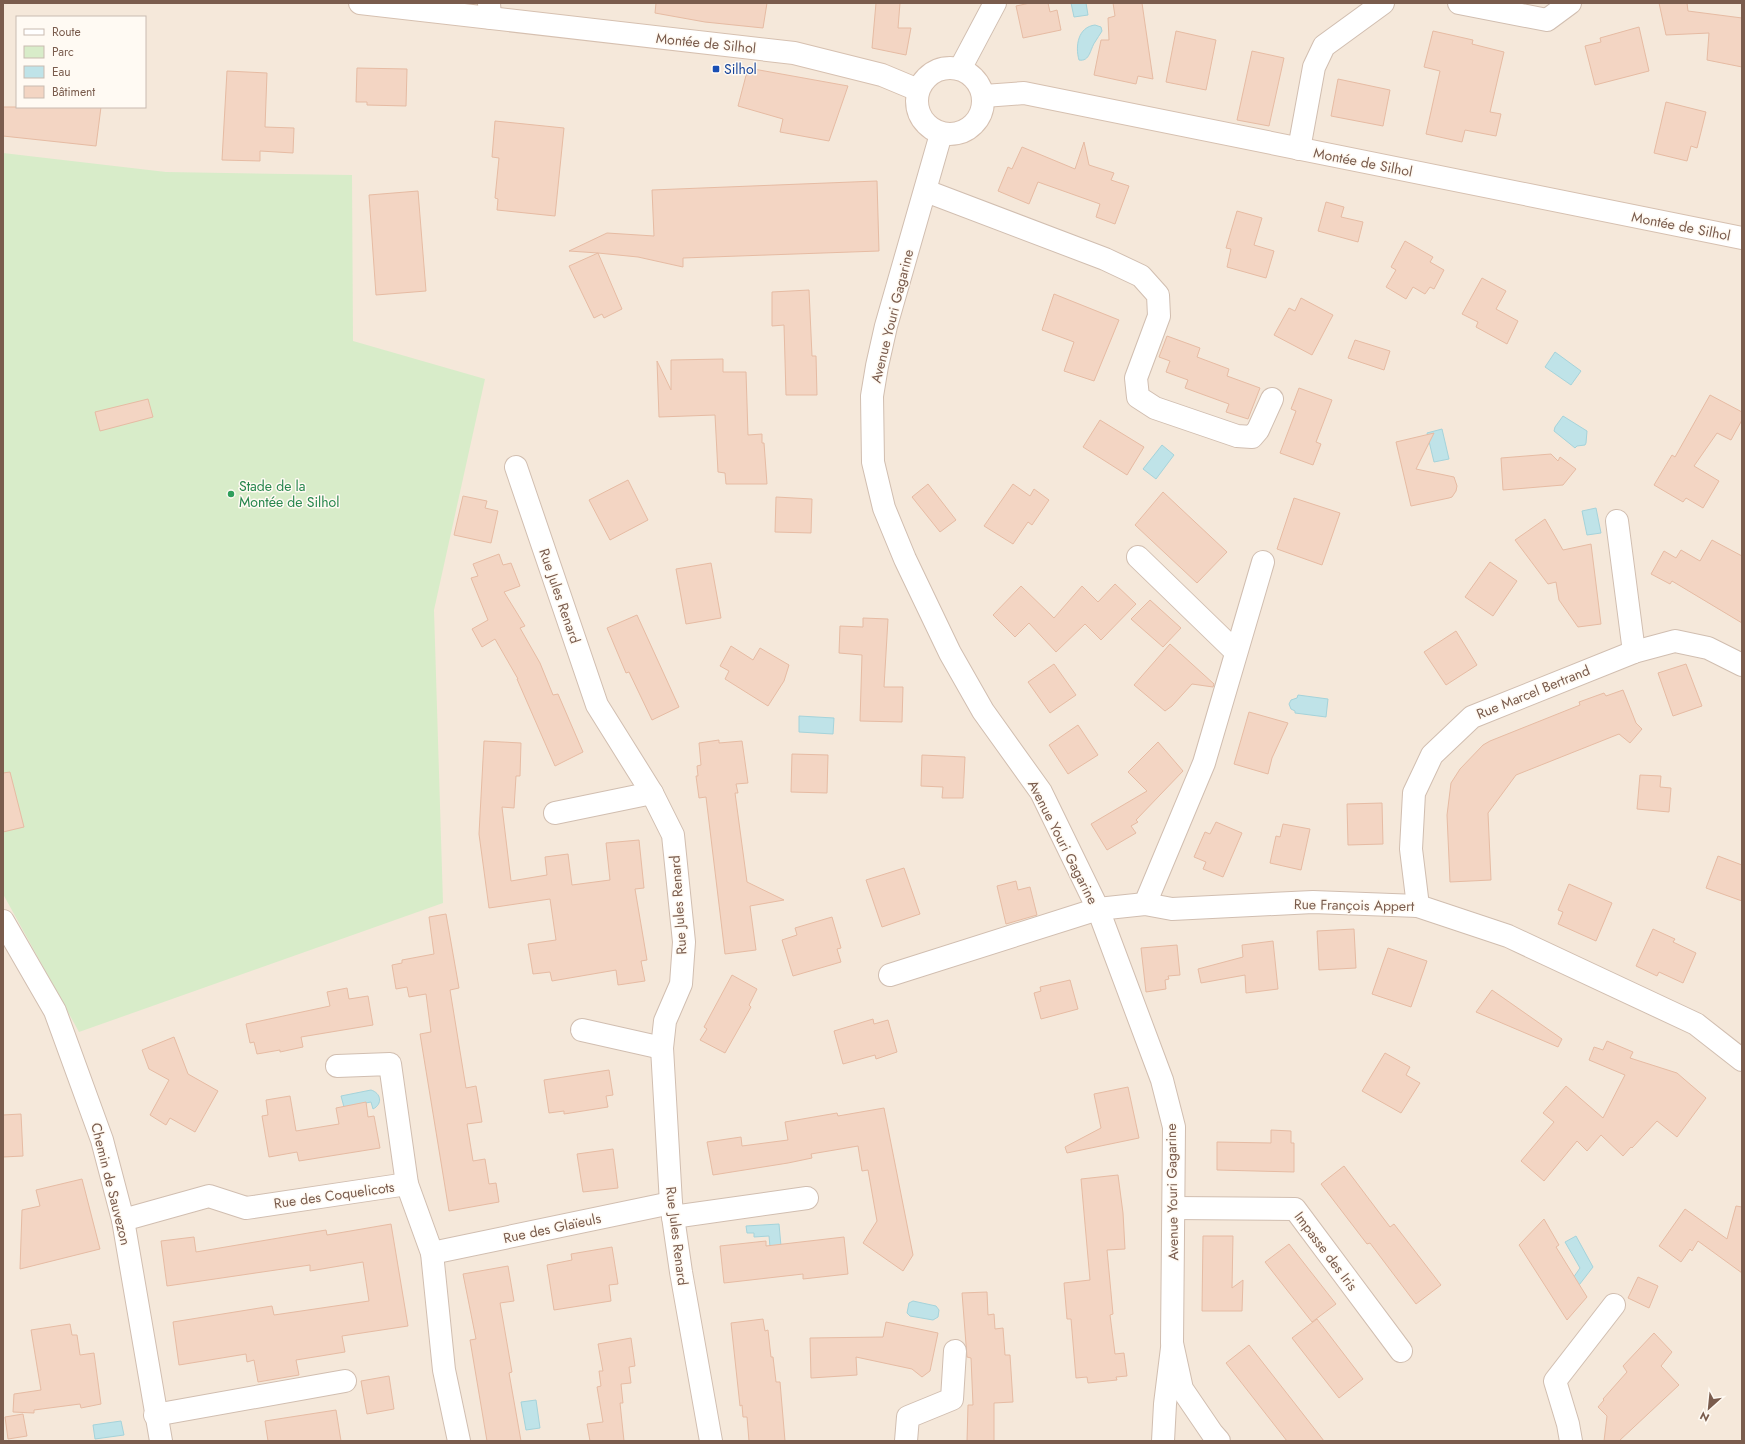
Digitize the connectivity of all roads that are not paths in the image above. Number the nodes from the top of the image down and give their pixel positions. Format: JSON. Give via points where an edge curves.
{"nodes":[{"id":1,"x":360,"y":3,"type":"edge"},
{"id":2,"x":995,"y":3,"type":"edge"},
{"id":3,"x":1383,"y":3,"type":"edge"},
{"id":4,"x":1460,"y":3,"type":"edge"},
{"id":5,"x":1570,"y":3,"type":"edge"},
{"id":6,"x":490,"y":10,"type":"edge"},
{"id":7,"x":960,"y":69,"type":"junction"},
{"id":8,"x":918,"y":90,"type":"junction"},
{"id":9,"x":984,"y":96,"type":"junction"},
{"id":10,"x":941,"y":134,"type":"junction"},
{"id":11,"x":1299,"y":149,"type":"junction"},
{"id":12,"x":926,"y":191,"type":"junction"},
{"id":13,"x":1742,"y":238,"type":"edge"},
{"id":14,"x":1272,"y":399,"type":"dead end"},
{"id":15,"x":516,"y":467,"type":"dead end"},
{"id":16,"x":1616,"y":521,"type":"dead end"},
{"id":17,"x":1138,"y":557,"type":"dead end"},
{"id":18,"x":1263,"y":562,"type":"dead end"},
{"id":19,"x":1236,"y":652,"type":"junction"},
{"id":20,"x":1634,"y":652,"type":"junction"},
{"id":21,"x":1742,"y":664,"type":"edge"},
{"id":22,"x":652,"y":793,"type":"junction"},
{"id":23,"x":555,"y":813,"type":"dead end"},
{"id":24,"x":1145,"y":904,"type":"junction"},
{"id":25,"x":1418,"y":906,"type":"junction"},
{"id":26,"x":1098,"y":909,"type":"junction"},
{"id":27,"x":3,"y":921,"type":"edge"},
{"id":28,"x":890,"y":975,"type":"dead end"},
{"id":29,"x":582,"y":1030,"type":"dead end"},
{"id":30,"x":662,"y":1048,"type":"junction"},
{"id":31,"x":1742,"y":1060,"type":"edge"},
{"id":32,"x":337,"y":1066,"type":"dead end"},
{"id":33,"x":408,"y":1184,"type":"junction"},
{"id":34,"x":807,"y":1198,"type":"dead end"},
{"id":35,"x":1174,"y":1208,"type":"junction"},
{"id":36,"x":672,"y":1210,"type":"junction"},
{"id":37,"x":123,"y":1220,"type":"junction"},
{"id":38,"x":432,"y":1253,"type":"junction"},
{"id":39,"x":1614,"y":1305,"type":"dead end"},
{"id":40,"x":1172,"y":1343,"type":"junction"},
{"id":41,"x":955,"y":1351,"type":"dead end"},
{"id":42,"x":1400,"y":1351,"type":"dead end"},
{"id":43,"x":345,"y":1381,"type":"dead end"},
{"id":44,"x":155,"y":1415,"type":"junction"},
{"id":45,"x":160,"y":1441,"type":"edge"},
{"id":46,"x":460,"y":1441,"type":"edge"},
{"id":47,"x":712,"y":1441,"type":"edge"},
{"id":48,"x":906,"y":1441,"type":"edge"},
{"id":49,"x":1163,"y":1441,"type":"edge"},
{"id":50,"x":1219,"y":1441,"type":"edge"},
{"id":51,"x":1571,"y":1441,"type":"edge"}],
"edges":[{"from":1,"to":6,"type":"street","name":"Montée de Silhol"},
{"from":2,"to":7,"type":"street"},
{"from":3,"to":11,"type":"street","via":[[1324,46],[1314,67]]},
{"from":4,"to":5,"type":"street","via":[[1547,20]]},
{"from":6,"to":8,"type":"street","name":"Montée de Silhol","via":[[794,53],[882,75]]},
{"from":7,"to":8,"type":"street","via":[[943,68],[927,75]]},
{"from":7,"to":9,"type":"street","via":[[971,75],[979,84]]},
{"from":8,"to":10,"type":"street","via":[[916,103],[920,117],[929,128]]},
{"from":9,"to":10,"type":"street","via":[[980,116],[967,130],[955,134]]},
{"from":9,"to":11,"type":"street","name":"Montée de Silhol","via":[[1024,93]]},
{"from":10,"to":12,"type":"street","name":"Avenue Youri Gagarine"},
{"from":11,"to":13,"type":"street","name":"Montée de Silhol"},
{"from":12,"to":14,"type":"street","via":[[1105,259],[1141,276],[1158,294],[1159,316],[1136,378],[1138,397],[1155,408],[1237,436],[1252,437],[1258,430]]},
{"from":12,"to":26,"type":"street","name":"Avenue Youri Gagarine","via":[[886,326],[872,396],[873,462],[884,508],[905,559],[950,653],[983,711],[1041,792]]},
{"from":15,"to":22,"type":"street","name":"Rue Jules Renard","via":[[597,705]]},
{"from":16,"to":20,"type":"street"},
{"from":17,"to":19,"type":"street"},
{"from":18,"to":19,"type":"street"},
{"from":19,"to":24,"type":"street","via":[[1204,763]]},
{"from":20,"to":21,"type":"street","name":"Rue Marcel Bertrand","via":[[1675,641],[1708,648]]},
{"from":20,"to":25,"type":"street","name":"Rue Marcel Bertrand","via":[[1472,716],[1432,755],[1414,793],[1411,849]]},
{"from":22,"to":23,"type":"street"},
{"from":22,"to":30,"type":"street","name":"Rue Jules Renard","via":[[673,835],[684,942],[681,984],[666,1021]]},
{"from":24,"to":25,"type":"street","name":"Rue François Appert","via":[[1172,909],[1313,902]]},
{"from":24,"to":26,"type":"street","name":"Rue François Appert"},
{"from":25,"to":31,"type":"street","name":"Rue François Appert","via":[[1508,936],[1696,1024]]},
{"from":26,"to":28,"type":"street","name":"Rue François Appert"},
{"from":26,"to":35,"type":"street","name":"Avenue Youri Gagarine","via":[[1162,1080],[1174,1127]]},
{"from":27,"to":37,"type":"street","name":"Chemin de Sauvezon","via":[[55,1011],[102,1140]]},
{"from":29,"to":30,"type":"street"},
{"from":30,"to":36,"type":"street","name":"Rue Jules Renard"},
{"from":32,"to":33,"type":"street","via":[[390,1064]]},
{"from":33,"to":37,"type":"street","name":"Rue des Coquelicots","via":[[246,1208],[209,1196]]},
{"from":33,"to":38,"type":"street","name":"Rue des Coquelicots"},
{"from":34,"to":36,"type":"street","name":"Rue des Glaïeuls"},
{"from":35,"to":40,"type":"street","name":"Avenue Youri Gagarine"},
{"from":35,"to":42,"type":"street","name":"Impasse des Iris","via":[[1295,1209]]},
{"from":36,"to":38,"type":"street","name":"Rue des Glaïeuls"},
{"from":36,"to":47,"type":"street","name":"Rue Jules Renard","via":[[682,1280]]},
{"from":37,"to":44,"type":"street","name":"Chemin de Sauvezon"},
{"from":38,"to":46,"type":"street","name":"Rue des Coquelicots","via":[[444,1370]]},
{"from":39,"to":51,"type":"street","via":[[1554,1381]]},
{"from":40,"to":49,"type":"street"},
{"from":40,"to":50,"type":"street","name":"Avenue Youri Gagarine","via":[[1182,1389]]},
{"from":41,"to":48,"type":"street","via":[[952,1399],[908,1416]]},
{"from":43,"to":44,"type":"street"},
{"from":44,"to":45,"type":"street","name":"Chemin de Sauvezon"}]}
